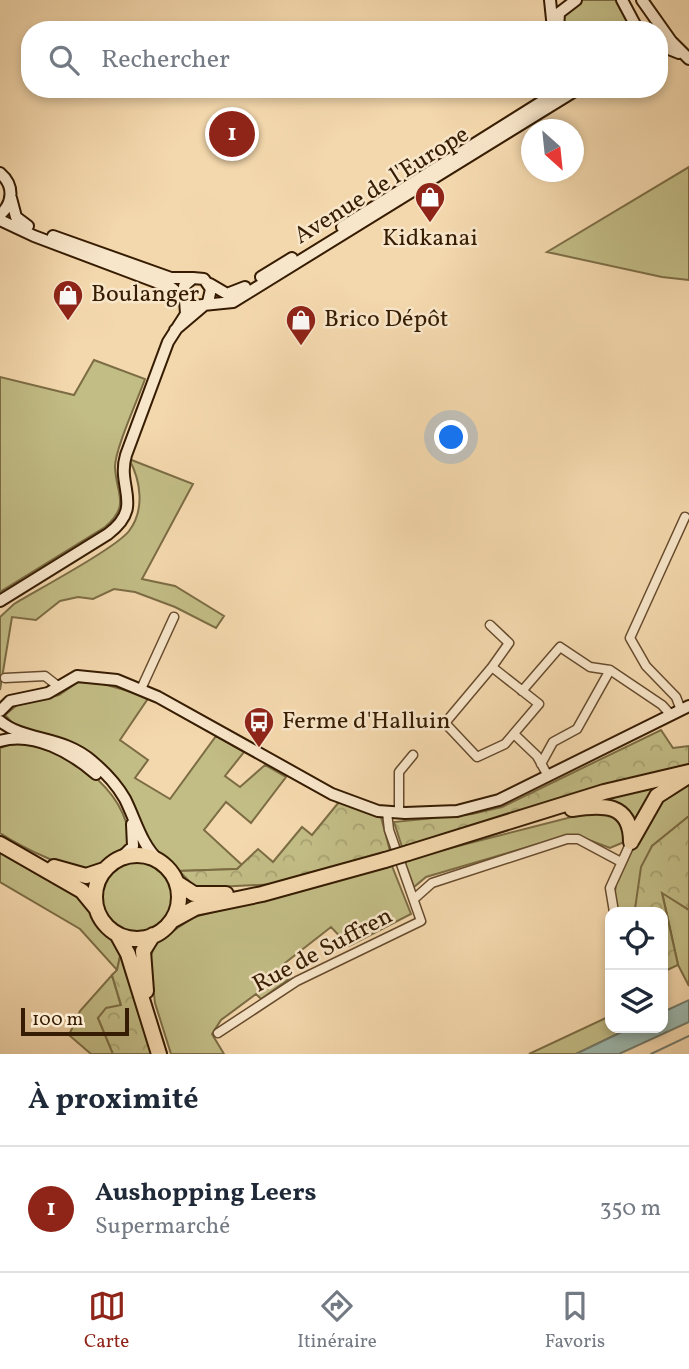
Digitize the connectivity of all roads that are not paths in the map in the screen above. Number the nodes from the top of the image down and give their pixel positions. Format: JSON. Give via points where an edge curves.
{"nodes":[{"id":1,"x":550,"y":0,"type":"edge"},
{"id":2,"x":571,"y":0,"type":"edge"},
{"id":3,"x":576,"y":0,"type":"edge"},
{"id":4,"x":622,"y":0,"type":"edge"},
{"id":5,"x":642,"y":0,"type":"edge"},
{"id":6,"x":562,"y":10,"type":"junction"},
{"id":7,"x":554,"y":21,"type":"edge"},
{"id":8,"x":558,"y":21,"type":"edge"},
{"id":9,"x":633,"y":21,"type":"edge"},
{"id":10,"x":657,"y":21,"type":"edge"},
{"id":11,"x":668,"y":37,"type":"edge"},
{"id":12,"x":668,"y":49,"type":"edge"},
{"id":13,"x":689,"y":59,"type":"edge"},
{"id":14,"x":548,"y":98,"type":"edge"},
{"id":15,"x":563,"y":98,"type":"edge"},
{"id":16,"x":0,"y":173,"type":"edge"},
{"id":17,"x":11,"y":198,"type":"junction"},
{"id":18,"x":0,"y":218,"type":"edge"},
{"id":19,"x":193,"y":278,"type":"junction"},
{"id":20,"x":209,"y":284,"type":"junction"},
{"id":21,"x":184,"y":298,"type":"junction"},
{"id":22,"x":204,"y":305,"type":"junction"},
{"id":23,"x":176,"y":330,"type":"junction"},
{"id":24,"x":128,"y":451,"type":"junction"},
{"id":25,"x":685,"y":517,"type":"dead end"},
{"id":26,"x":0,"y":601,"type":"edge"},
{"id":27,"x":0,"y":609,"type":"edge"},
{"id":28,"x":174,"y":617,"type":"dead end"},
{"id":29,"x":491,"y":625,"type":"dead end"},
{"id":30,"x":492,"y":667,"type":"junction"},
{"id":31,"x":610,"y":670,"type":"junction"},
{"id":32,"x":5,"y":678,"type":"dead end"},
{"id":33,"x":59,"y":687,"type":"junction"},
{"id":34,"x":141,"y":689,"type":"junction"},
{"id":35,"x":522,"y":691,"type":"junction"},
{"id":36,"x":44,"y":695,"type":"junction"},
{"id":37,"x":0,"y":698,"type":"edge"},
{"id":38,"x":680,"y":710,"type":"edge"},
{"id":39,"x":0,"y":711,"type":"edge"},
{"id":40,"x":0,"y":722,"type":"edge"},
{"id":41,"x":0,"y":734,"type":"edge"},
{"id":42,"x":514,"y":734,"type":"junction"},
{"id":43,"x":0,"y":741,"type":"edge"},
{"id":44,"x":413,"y":755,"type":"dead end"},
{"id":45,"x":541,"y":764,"type":"junction"},
{"id":46,"x":689,"y":775,"type":"edge"},
{"id":47,"x":548,"y":776,"type":"junction"},
{"id":48,"x":393,"y":813,"type":"junction"},
{"id":49,"x":498,"y":825,"type":"junction"},
{"id":50,"x":0,"y":838,"type":"edge"},
{"id":51,"x":631,"y":842,"type":"junction"},
{"id":52,"x":0,"y":844,"type":"edge"},
{"id":53,"x":121,"y":858,"type":"junction"},
{"id":54,"x":159,"y":861,"type":"junction"},
{"id":55,"x":621,"y":862,"type":"junction"},
{"id":56,"x":106,"y":869,"type":"junction"},
{"id":57,"x":177,"y":883,"type":"junction"},
{"id":58,"x":280,"y":889,"type":"junction"},
{"id":59,"x":414,"y":899,"type":"junction"},
{"id":60,"x":613,"y":907,"type":"edge"},
{"id":61,"x":97,"y":909,"type":"junction"},
{"id":62,"x":172,"y":921,"type":"junction"},
{"id":63,"x":117,"y":934,"type":"junction"},
{"id":64,"x":153,"y":935,"type":"junction"},
{"id":65,"x":218,"y":1033,"type":"dead end"},
{"id":66,"x":160,"y":1054,"type":"edge"}],
"edges":[{"from":1,"to":7,"type":"street"},
{"from":2,"to":6,"type":"street"},
{"from":3,"to":6,"type":"street"},
{"from":4,"to":9,"type":"street"},
{"from":5,"to":10,"type":"street"},
{"from":6,"to":8,"type":"street"},
{"from":11,"to":13,"type":"street"},
{"from":12,"to":13,"type":"street"},
{"from":14,"to":20,"type":"street","name":"Avenue de l'Europe","via":[[236,292],[223,294]]},
{"from":15,"to":22,"type":"street","name":"Avenue de l'Europe","via":[[238,300]]},
{"from":16,"to":17,"type":"street"},
{"from":17,"to":18,"type":"street"},
{"from":17,"to":19,"type":"street","via":[[16,217],[26,225],[172,278]]},
{"from":18,"to":21,"type":"street","via":[[34,236],[169,286]]},
{"from":19,"to":20,"type":"street"},
{"from":19,"to":21,"type":"street","via":[[184,286]]},
{"from":20,"to":22,"type":"street","via":[[212,295]]},
{"from":21,"to":22,"type":"street","via":[[193,306]]},
{"from":21,"to":23,"type":"street","via":[[186,312]]},
{"from":22,"to":23,"type":"street"},
{"from":23,"to":24,"type":"street"},
{"from":24,"to":26,"type":"street","via":[[123,468],[129,502],[118,525]]},
{"from":24,"to":27,"type":"street","via":[[135,495],[126,527]]},
{"from":25,"to":38,"type":"street","via":[[631,638],[646,666],[676,697]]},
{"from":28,"to":34,"type":"street"},
{"from":29,"to":30,"type":"street","via":[[509,643]]},
{"from":30,"to":35,"type":"street"},
{"from":30,"to":42,"type":"street","via":[[445,723],[477,757],[502,746]]},
{"from":31,"to":35,"type":"street","via":[[590,667],[560,647]]},
{"from":31,"to":38,"type":"street","via":[[662,705]]},
{"from":31,"to":45,"type":"street","via":[[577,729],[553,742]]},
{"from":32,"to":33,"type":"street","via":[[45,676]]},
{"from":33,"to":34,"type":"street","via":[[71,678],[85,676]]},
{"from":33,"to":36,"type":"street"},
{"from":34,"to":48,"type":"street","via":[[320,789]]},
{"from":35,"to":42,"type":"street","via":[[539,704]]},
{"from":36,"to":37,"type":"street"},
{"from":36,"to":39,"type":"street","via":[[10,701]]},
{"from":38,"to":47,"type":"street"},
{"from":40,"to":41,"type":"street"},
{"from":40,"to":54,"type":"street","via":[[67,744],[94,762],[118,789],[148,850]]},
{"from":42,"to":45,"type":"street"},
{"from":43,"to":53,"type":"street","via":[[16,739],[55,747],[95,773],[131,823],[134,843]]},
{"from":44,"to":48,"type":"street","name":"Rue de Suffren","via":[[399,772]]},
{"from":45,"to":47,"type":"street"},
{"from":46,"to":49,"type":"highway","via":[[628,786]]},
{"from":46,"to":51,"type":"highway","via":[[657,796]]},
{"from":47,"to":48,"type":"street","via":[[482,806]]},
{"from":48,"to":59,"type":"street","name":"Rue de Suffren","via":[[388,830]]},
{"from":49,"to":51,"type":"highway","via":[[601,807],[627,817]]},
{"from":49,"to":58,"type":"highway","bridge":true},
{"from":50,"to":56,"type":"highway","via":[[79,875],[92,876]]},
{"from":51,"to":55,"type":"street"},
{"from":52,"to":61,"type":"highway","via":[[82,891]]},
{"from":53,"to":54,"type":"highway","via":[[141,855]]},
{"from":53,"to":56,"type":"highway"},
{"from":54,"to":57,"type":"highway"},
{"from":55,"to":59,"type":"street","via":[[579,839],[567,839],[432,883]]},
{"from":55,"to":60,"type":"street","via":[[610,888]]},
{"from":56,"to":61,"type":"highway","via":[[96,886]]},
{"from":57,"to":58,"type":"highway","via":[[189,892],[205,895]]},
{"from":57,"to":62,"type":"highway","via":[[179,902]]},
{"from":58,"to":62,"type":"highway","via":[[190,909]]},
{"from":59,"to":65,"type":"street","name":"Rue de Suffren","via":[[421,920],[288,986]]},
{"from":61,"to":63,"type":"highway"},
{"from":62,"to":64,"type":"highway"},
{"from":63,"to":64,"type":"highway","via":[[135,939]]},
{"from":63,"to":66,"type":"highway","via":[[128,954]]},
{"from":64,"to":66,"type":"highway","via":[[144,947],[142,961]]}]}
